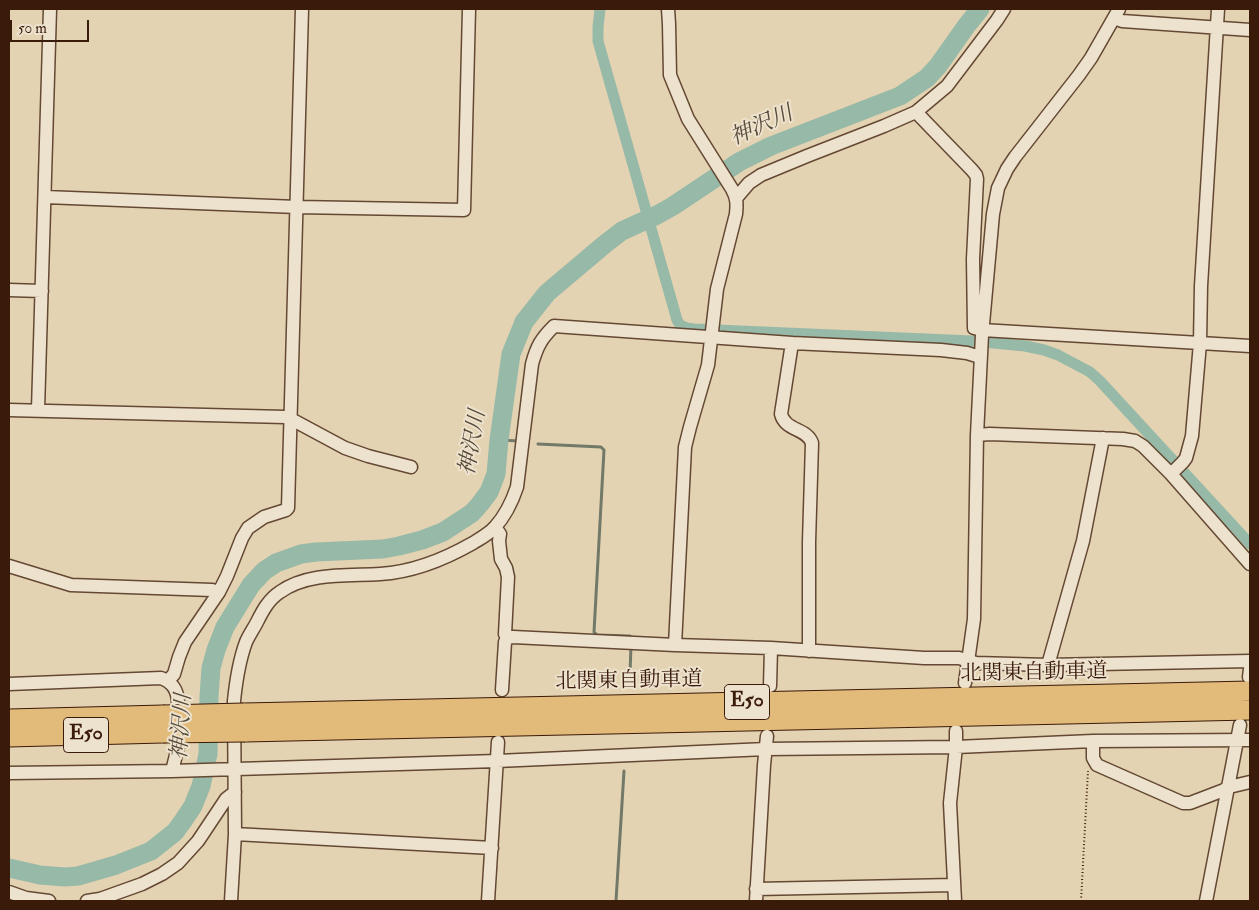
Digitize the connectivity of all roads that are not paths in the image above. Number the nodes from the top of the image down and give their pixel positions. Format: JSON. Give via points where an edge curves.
{"nodes":[{"id":1,"x":50,"y":9,"type":"edge"},
{"id":2,"x":302,"y":9,"type":"edge"},
{"id":3,"x":468,"y":9,"type":"edge"},
{"id":4,"x":668,"y":9,"type":"edge"},
{"id":5,"x":1004,"y":9,"type":"edge"},
{"id":6,"x":1218,"y":9,"type":"edge"},
{"id":7,"x":1116,"y":14,"type":"edge"},
{"id":8,"x":1217,"y":28,"type":"junction"},
{"id":9,"x":1250,"y":30,"type":"edge"},
{"id":10,"x":916,"y":112,"type":"junction"},
{"id":11,"x":735,"y":193,"type":"junction"},
{"id":12,"x":45,"y":197,"type":"junction"},
{"id":13,"x":297,"y":207,"type":"junction"},
{"id":14,"x":9,"y":290,"type":"edge"},
{"id":15,"x":42,"y":291,"type":"junction"},
{"id":16,"x":711,"y":332,"type":"junction"},
{"id":17,"x":982,"y":332,"type":"junction"},
{"id":18,"x":792,"y":343,"type":"junction"},
{"id":19,"x":1200,"y":343,"type":"junction"},
{"id":20,"x":1250,"y":346,"type":"edge"},
{"id":21,"x":980,"y":354,"type":"junction"},
{"id":22,"x":9,"y":410,"type":"edge"},
{"id":23,"x":38,"y":410,"type":"junction"},
{"id":24,"x":291,"y":418,"type":"junction"},
{"id":25,"x":977,"y":435,"type":"junction"},
{"id":26,"x":1103,"y":438,"type":"junction"},
{"id":27,"x":411,"y":467,"type":"dead end"},
{"id":28,"x":1176,"y":469,"type":"junction"},
{"id":29,"x":495,"y":527,"type":"junction"},
{"id":30,"x":1250,"y":564,"type":"edge"},
{"id":31,"x":9,"y":566,"type":"edge"},
{"id":32,"x":219,"y":592,"type":"junction"},
{"id":33,"x":507,"y":638,"type":"junction"},
{"id":34,"x":675,"y":645,"type":"junction"},
{"id":35,"x":771,"y":648,"type":"junction"},
{"id":36,"x":809,"y":651,"type":"junction"},
{"id":37,"x":968,"y":661,"type":"junction"},
{"id":38,"x":1250,"y":661,"type":"edge"},
{"id":39,"x":1048,"y":665,"type":"junction"},
{"id":40,"x":1250,"y":679,"type":"edge"},
{"id":41,"x":168,"y":681,"type":"junction"},
{"id":42,"x":964,"y":683,"type":"dead end"},
{"id":43,"x":9,"y":684,"type":"edge"},
{"id":44,"x":770,"y":686,"type":"dead end"},
{"id":45,"x":502,"y":690,"type":"dead end"},
{"id":46,"x":1245,"y":718,"type":"edge"},
{"id":47,"x":9,"y":719,"type":"edge"},
{"id":48,"x":163,"y":724,"type":"junction"},
{"id":49,"x":956,"y":731,"type":"dead end"},
{"id":50,"x":767,"y":736,"type":"dead end"},
{"id":51,"x":9,"y":737,"type":"edge"},
{"id":52,"x":1244,"y":740,"type":"edge"},
{"id":53,"x":498,"y":742,"type":"dead end"},
{"id":54,"x":1093,"y":742,"type":"junction"},
{"id":55,"x":956,"y":747,"type":"junction"},
{"id":56,"x":766,"y":750,"type":"junction"},
{"id":57,"x":497,"y":761,"type":"junction"},
{"id":58,"x":231,"y":769,"type":"junction"},
{"id":59,"x":172,"y":771,"type":"junction"},
{"id":60,"x":9,"y":773,"type":"edge"},
{"id":61,"x":1250,"y":782,"type":"edge"},
{"id":62,"x":1228,"y":787,"type":"junction"},
{"id":63,"x":235,"y":792,"type":"junction"},
{"id":64,"x":235,"y":834,"type":"junction"},
{"id":65,"x":492,"y":848,"type":"junction"},
{"id":66,"x":954,"y":885,"type":"junction"},
{"id":67,"x":9,"y":895,"type":"edge"},
{"id":68,"x":756,"y":895,"type":"edge"},
{"id":69,"x":49,"y":901,"type":"edge"},
{"id":70,"x":87,"y":901,"type":"edge"},
{"id":71,"x":231,"y":901,"type":"edge"},
{"id":72,"x":488,"y":901,"type":"edge"},
{"id":73,"x":955,"y":901,"type":"edge"},
{"id":74,"x":1206,"y":901,"type":"edge"}],
"edges":[{"from":1,"to":12,"type":"street"},
{"from":2,"to":13,"type":"street"},
{"from":3,"to":13,"type":"street","via":[[464,210]]},
{"from":4,"to":11,"type":"street","via":[[670,74],[688,119]]},
{"from":5,"to":10,"type":"street","via":[[947,86]]},
{"from":6,"to":8,"type":"street"},
{"from":7,"to":8,"type":"street","via":[[1122,21]]},
{"from":7,"to":17,"type":"street","via":[[1080,75],[1015,157],[998,188]]},
{"from":8,"to":9,"type":"street"},
{"from":8,"to":19,"type":"street"},
{"from":10,"to":11,"type":"street","via":[[761,175]]},
{"from":10,"to":17,"type":"street","via":[[978,179],[973,260],[974,328]]},
{"from":11,"to":16,"type":"street","via":[[736,214],[719,277]]},
{"from":12,"to":13,"type":"street"},
{"from":12,"to":15,"type":"street"},
{"from":13,"to":24,"type":"street"},
{"from":14,"to":15,"type":"street"},
{"from":15,"to":23,"type":"street"},
{"from":16,"to":18,"type":"street"},
{"from":16,"to":29,"type":"street","via":[[554,326],[536,350],[519,480],[514,498]]},
{"from":16,"to":34,"type":"street","via":[[708,365],[685,446]]},
{"from":17,"to":19,"type":"street"},
{"from":17,"to":21,"type":"street"},
{"from":18,"to":21,"type":"street"},
{"from":18,"to":36,"type":"street","via":[[781,414],[787,424],[808,436],[812,443]]},
{"from":19,"to":20,"type":"street"},
{"from":19,"to":28,"type":"street","via":[[1192,436],[1186,458]]},
{"from":21,"to":25,"type":"street"},
{"from":22,"to":23,"type":"street"},
{"from":23,"to":24,"type":"street"},
{"from":24,"to":27,"type":"street","via":[[346,448]]},
{"from":24,"to":32,"type":"street","via":[[288,508],[264,517],[248,528]]},
{"from":25,"to":26,"type":"street"},
{"from":25,"to":37,"type":"street","via":[[974,611]]},
{"from":26,"to":28,"type":"street","via":[[1135,441]]},
{"from":26,"to":39,"type":"street","via":[[1083,540]]},
{"from":28,"to":30,"type":"street"},
{"from":29,"to":33,"type":"street","via":[[500,534],[501,558],[508,577]]},
{"from":29,"to":58,"type":"street","via":[[465,548],[432,563],[401,572],[312,579],[290,586],[272,598],[247,641],[239,665]]},
{"from":31,"to":32,"type":"street","via":[[71,585]]},
{"from":32,"to":41,"type":"street","via":[[184,642],[174,674]]},
{"from":33,"to":34,"type":"street"},
{"from":33,"to":45,"type":"street"},
{"from":34,"to":35,"type":"street"},
{"from":35,"to":36,"type":"street"},
{"from":35,"to":44,"type":"street"},
{"from":36,"to":37,"type":"street"},
{"from":37,"to":39,"type":"street"},
{"from":37,"to":42,"type":"street"},
{"from":38,"to":39,"type":"street"},
{"from":40,"to":48,"type":"highway","name":"北関東自動車道","number":"E50","bridge":true,"via":[[244,713]]},
{"from":41,"to":43,"type":"street","via":[[161,678]]},
{"from":41,"to":59,"type":"street","via":[[174,687],[178,701],[178,747]]},
{"from":46,"to":48,"type":"highway","name":"北関東自動車道","number":"E50","bridge":true,"via":[[245,732]]},
{"from":46,"to":52,"type":"street"},
{"from":47,"to":48,"type":"highway","name":"北関東自動車道","number":"E50"},
{"from":48,"to":51,"type":"highway","name":"北関東自動車道","number":"E50"},
{"from":49,"to":55,"type":"street"},
{"from":50,"to":56,"type":"street"},
{"from":52,"to":54,"type":"street"},
{"from":52,"to":62,"type":"street"},
{"from":53,"to":57,"type":"street"},
{"from":54,"to":55,"type":"street"},
{"from":54,"to":62,"type":"street","via":[[1097,765],[1183,803]]},
{"from":55,"to":56,"type":"street"},
{"from":55,"to":66,"type":"street","via":[[950,803]]},
{"from":56,"to":57,"type":"street"},
{"from":56,"to":68,"type":"street"},
{"from":57,"to":58,"type":"street"},
{"from":57,"to":65,"type":"street"},
{"from":58,"to":59,"type":"street"},
{"from":58,"to":63,"type":"street"},
{"from":59,"to":60,"type":"street"},
{"from":61,"to":62,"type":"street"},
{"from":62,"to":74,"type":"street"},
{"from":63,"to":64,"type":"street"},
{"from":63,"to":70,"type":"street","via":[[226,799],[198,841],[162,874],[142,884]]},
{"from":64,"to":65,"type":"street"},
{"from":64,"to":71,"type":"street"},
{"from":65,"to":72,"type":"street"},
{"from":66,"to":68,"type":"street"},
{"from":66,"to":73,"type":"street"},
{"from":67,"to":69,"type":"street"}]}
